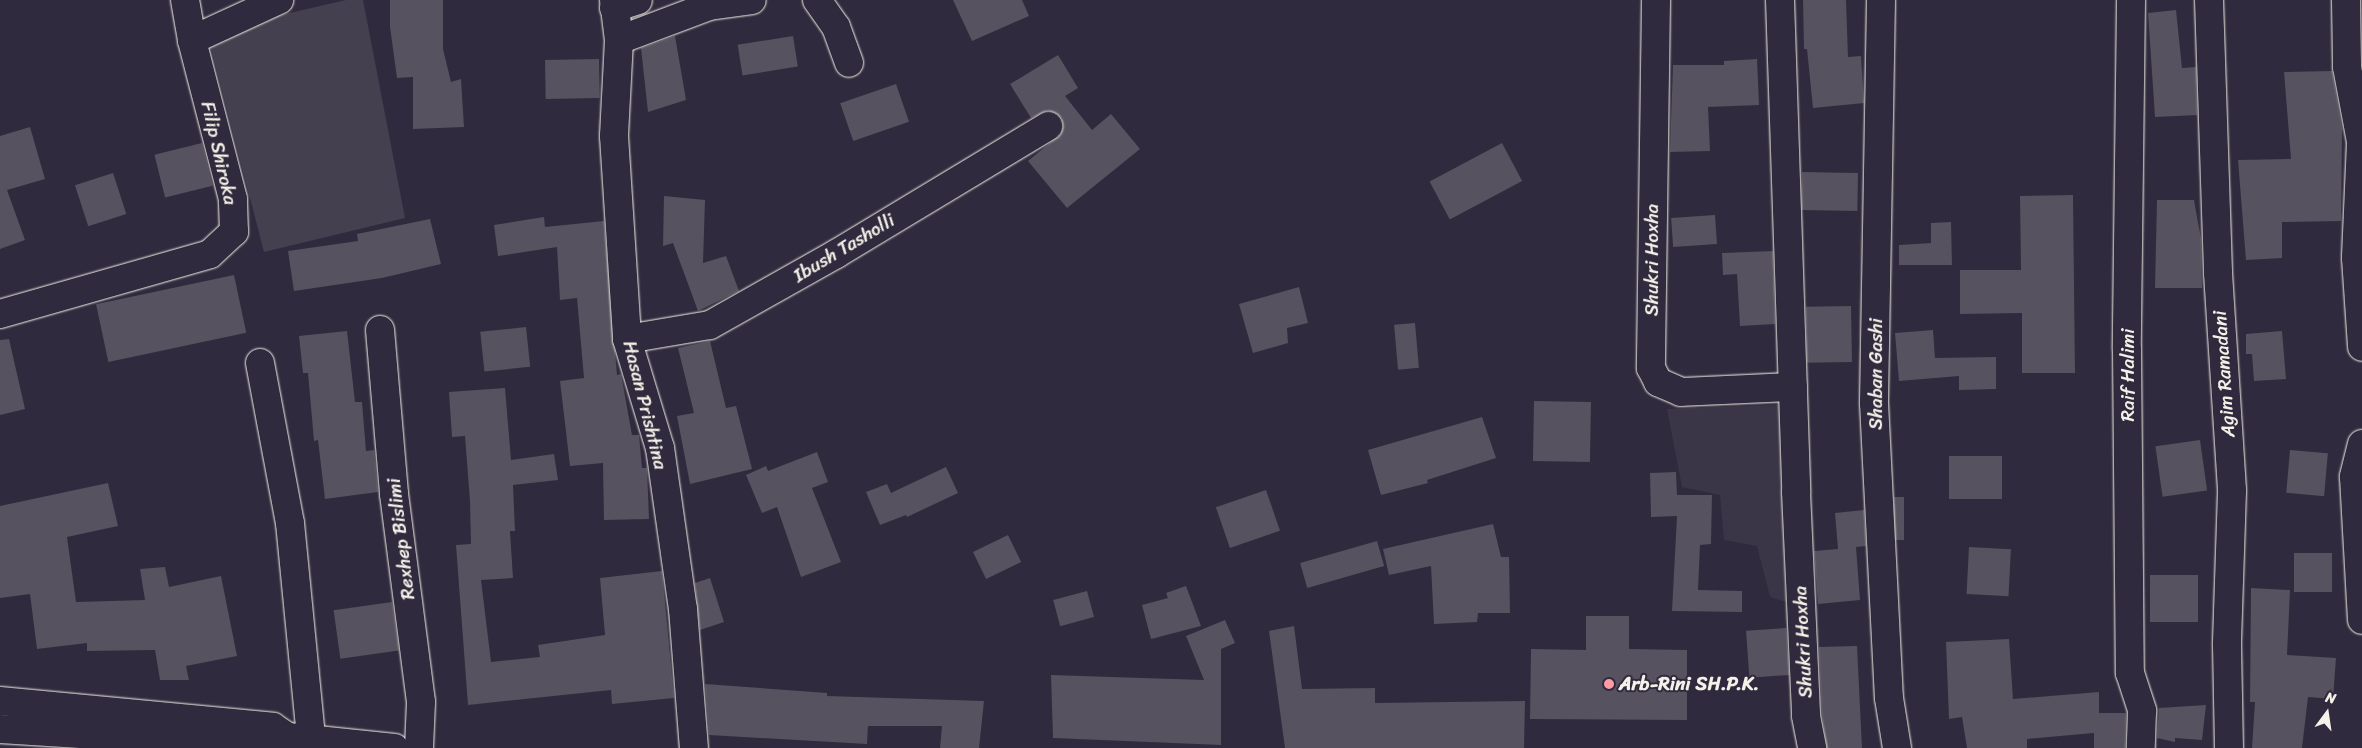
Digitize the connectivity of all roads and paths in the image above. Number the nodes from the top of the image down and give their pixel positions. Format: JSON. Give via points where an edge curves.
{"nodes":[{"id":1,"x":186,"y":0,"type":"edge"},
{"id":2,"x":279,"y":0,"type":"edge"},
{"id":3,"x":752,"y":0,"type":"edge"},
{"id":4,"x":816,"y":0,"type":"edge"},
{"id":5,"x":1656,"y":0,"type":"edge"},
{"id":6,"x":1780,"y":0,"type":"edge"},
{"id":7,"x":1881,"y":0,"type":"edge"},
{"id":8,"x":2132,"y":0,"type":"edge"},
{"id":9,"x":2209,"y":0,"type":"edge"},
{"id":10,"x":2346,"y":0,"type":"edge"},
{"id":11,"x":622,"y":3,"type":"edge"},
{"id":12,"x":192,"y":40,"type":"junction"},
{"id":13,"x":619,"y":40,"type":"junction"},
{"id":14,"x":849,"y":63,"type":"dead end"},
{"id":15,"x":1048,"y":126,"type":"dead end"},
{"id":16,"x":0,"y":314,"type":"edge"},
{"id":17,"x":380,"y":330,"type":"dead end"},
{"id":18,"x":627,"y":339,"type":"junction"},
{"id":19,"x":2362,"y":347,"type":"edge"},
{"id":20,"x":260,"y":363,"type":"dead end"},
{"id":21,"x":1793,"y":387,"type":"junction"},
{"id":22,"x":2362,"y":444,"type":"edge"},
{"id":23,"x":2362,"y":620,"type":"edge"},
{"id":24,"x":0,"y":701,"type":"edge"},
{"id":25,"x":0,"y":729,"type":"edge"},
{"id":26,"x":299,"y":738,"type":"junction"},
{"id":27,"x":394,"y":748,"type":"edge"},
{"id":28,"x":419,"y":748,"type":"edge"},
{"id":29,"x":694,"y":748,"type":"edge"},
{"id":30,"x":1812,"y":748,"type":"edge"},
{"id":31,"x":1897,"y":748,"type":"edge"},
{"id":32,"x":2141,"y":748,"type":"edge"},
{"id":33,"x":2230,"y":748,"type":"edge"}],
"edges":[{"from":1,"to":12,"type":"street","name":"Filip Shiroka"},
{"from":2,"to":12,"type":"street"},
{"from":3,"to":13,"type":"street","via":[[709,6]]},
{"from":4,"to":14,"type":"street","via":[[836,27]]},
{"from":5,"to":21,"type":"street","name":"Shukri Hoxha","via":[[1651,368],[1658,382],[1681,392]]},
{"from":6,"to":21,"type":"street","name":"Shukri Hoxha"},
{"from":7,"to":31,"type":"street","name":"Shaban Gashi","via":[[1874,403],[1889,698]]},
{"from":8,"to":32,"type":"street","name":"Raif Halimi","via":[[2127,349],[2130,673],[2142,711]]},
{"from":9,"to":33,"type":"street","name":"Agim Ramadani","via":[[2218,273],[2232,491],[2227,645]]},
{"from":10,"to":19,"type":"street","via":[[2347,67],[2361,142],[2356,258]]},
{"from":11,"to":13,"type":"street","name":"Hasan Prishtina"},
{"from":12,"to":16,"type":"street","name":"Filip Shiroka","via":[[233,199],[234,232],[210,254]]},
{"from":13,"to":18,"type":"street","name":"Hasan Prishtina","via":[[614,136]]},
{"from":15,"to":18,"type":"street","name":"Ibush Tasholli","via":[[836,254],[710,325]]},
{"from":17,"to":28,"type":"street","name":"Rexhep Bislimi","via":[[394,494],[420,702]]},
{"from":18,"to":29,"type":"street","name":"Hasan Prishtina","via":[[660,448],[683,609]]},
{"from":20,"to":26,"type":"street","via":[[290,523]]},
{"from":21,"to":30,"type":"street","name":"Shukri Hoxha","via":[[1806,716]]},
{"from":22,"to":23,"type":"street","via":[[2354,477]]},
{"from":24,"to":26,"type":"street","via":[[273,727]]},
{"from":25,"to":26,"type":"street","via":[[272,746]]},
{"from":26,"to":27,"type":"street"}]}
